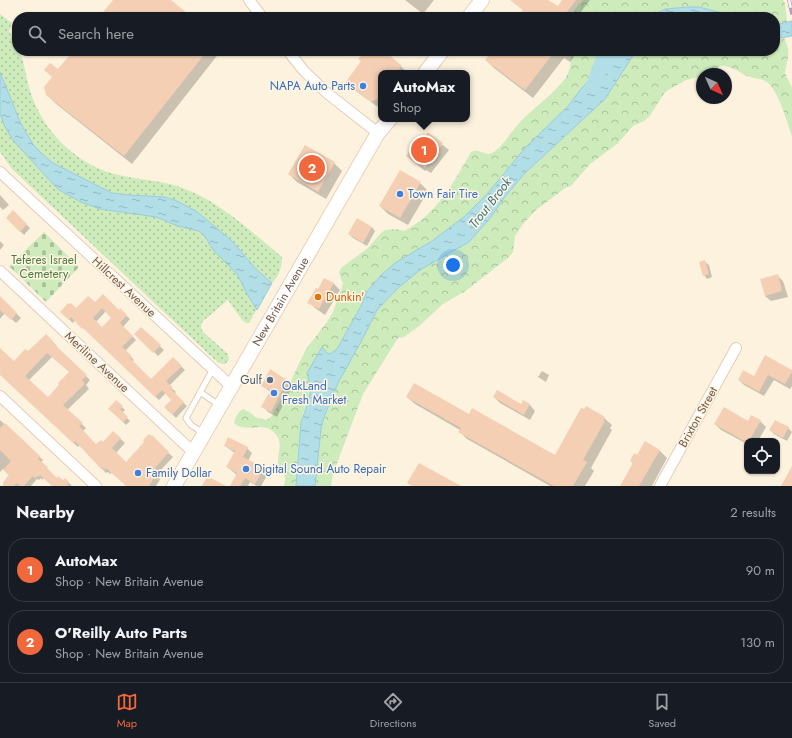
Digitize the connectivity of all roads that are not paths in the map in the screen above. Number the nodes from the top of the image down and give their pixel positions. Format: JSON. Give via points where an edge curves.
{"nodes":[{"id":1,"x":249,"y":0,"type":"edge"},
{"id":2,"x":482,"y":0,"type":"edge"},
{"id":3,"x":258,"y":12,"type":"edge"},
{"id":4,"x":473,"y":12,"type":"edge"},
{"id":5,"x":292,"y":56,"type":"edge"},
{"id":6,"x":438,"y":56,"type":"edge"},
{"id":7,"x":427,"y":70,"type":"edge"},
{"id":8,"x":387,"y":122,"type":"edge"},
{"id":9,"x":378,"y":133,"type":"junction"},
{"id":10,"x":0,"y":172,"type":"edge"},
{"id":11,"x":0,"y":271,"type":"edge"},
{"id":12,"x":736,"y":348,"type":"dead end"},
{"id":13,"x":213,"y":369,"type":"junction"},
{"id":14,"x":231,"y":386,"type":"junction"},
{"id":15,"x":200,"y":392,"type":"junction"},
{"id":16,"x":0,"y":396,"type":"edge"},
{"id":17,"x":219,"y":406,"type":"junction"},
{"id":18,"x":204,"y":434,"type":"junction"},
{"id":19,"x":193,"y":452,"type":"junction"},
{"id":20,"x":96,"y":486,"type":"edge"},
{"id":21,"x":174,"y":486,"type":"edge"},
{"id":22,"x":660,"y":486,"type":"edge"}],
"edges":[{"from":1,"to":3,"type":"street"},
{"from":2,"to":4,"type":"main road"},
{"from":5,"to":9,"type":"street","via":[[326,92]]},
{"from":6,"to":7,"type":"main road"},
{"from":8,"to":9,"type":"main road","name":"New Britain Avenue"},
{"from":9,"to":14,"type":"main road","name":"New Britain Avenue"},
{"from":10,"to":13,"type":"street","name":"Hillcrest Avenue"},
{"from":11,"to":19,"type":"street","name":"Meriline Avenue"},
{"from":12,"to":22,"type":"street","name":"Brixton Street"},
{"from":13,"to":14,"type":"street","name":"Hillcrest Avenue"},
{"from":13,"to":15,"type":"lane"},
{"from":14,"to":17,"type":"main road","name":"New Britain Avenue"},
{"from":15,"to":17,"type":"lane"},
{"from":15,"to":18,"type":"lane","via":[[186,418]]},
{"from":16,"to":20,"type":"street"},
{"from":17,"to":18,"type":"main road","name":"New Britain Avenue"},
{"from":18,"to":19,"type":"main road","name":"New Britain Avenue"},
{"from":19,"to":21,"type":"main road","name":"New Britain Avenue"}]}
